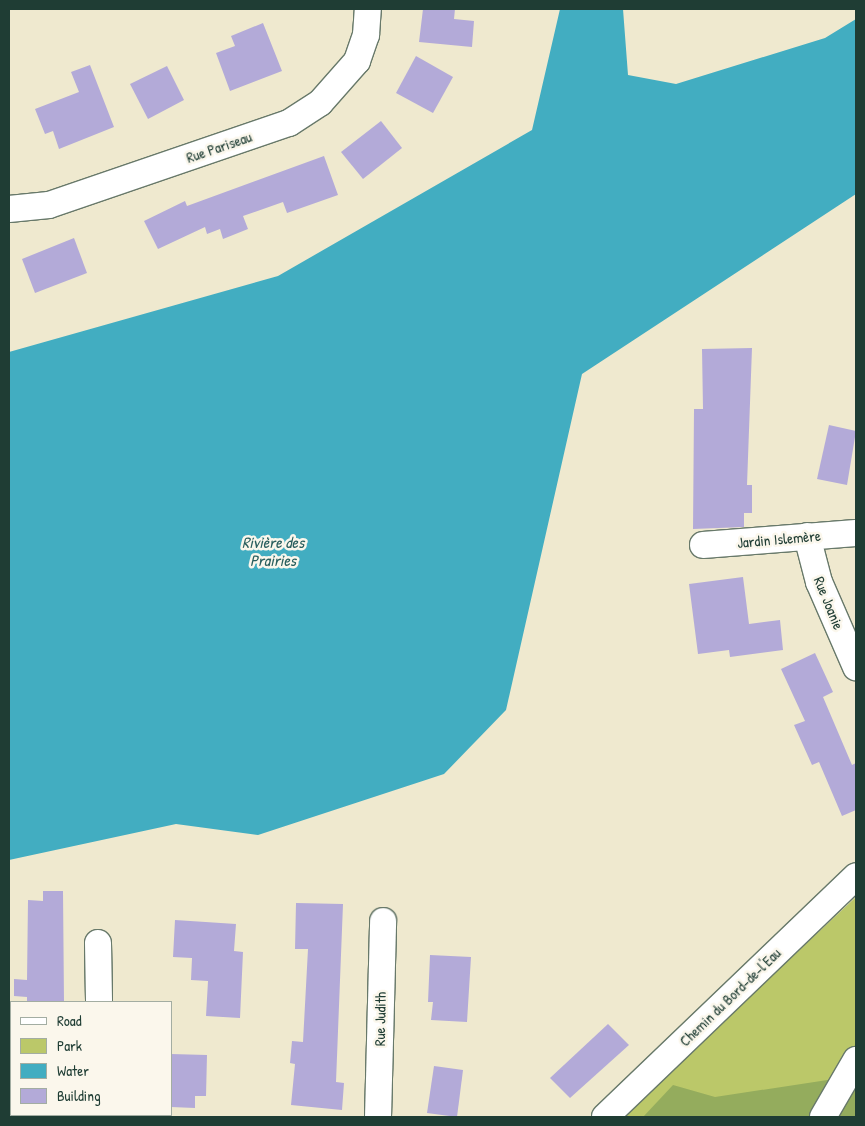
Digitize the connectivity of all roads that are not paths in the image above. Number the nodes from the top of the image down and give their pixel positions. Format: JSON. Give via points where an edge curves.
{"nodes":[{"id":1,"x":368,"y":9,"type":"edge"},
{"id":2,"x":9,"y":208,"type":"edge"},
{"id":3,"x":856,"y":533,"type":"edge"},
{"id":4,"x":807,"y":536,"type":"junction"},
{"id":5,"x":703,"y":545,"type":"dead end"},
{"id":6,"x":856,"y":667,"type":"edge"},
{"id":7,"x":856,"y":876,"type":"edge"},
{"id":8,"x":383,"y":921,"type":"dead end"},
{"id":9,"x":98,"y":943,"type":"dead end"},
{"id":10,"x":99,"y":1001,"type":"edge"},
{"id":11,"x":856,"y":1060,"type":"edge"},
{"id":12,"x":378,"y":1117,"type":"edge"},
{"id":13,"x":605,"y":1117,"type":"edge"},
{"id":14,"x":823,"y":1117,"type":"edge"}],
"edges":[{"from":1,"to":2,"type":"street","name":"Rue Pariseau","via":[[366,35],[356,61],[320,103],[289,123],[49,205]]},
{"from":3,"to":4,"type":"street","name":"Jardin Islemère"},
{"from":4,"to":5,"type":"street","name":"Jardin Islemère"},
{"from":4,"to":6,"type":"street","name":"Rue Joanie","via":[[819,582]]},
{"from":7,"to":13,"type":"street","name":"Chemin du Bord-de-l'Eau"},
{"from":8,"to":12,"type":"street","name":"Rue Judith"},
{"from":9,"to":10,"type":"street"},
{"from":11,"to":14,"type":"street"}]}
